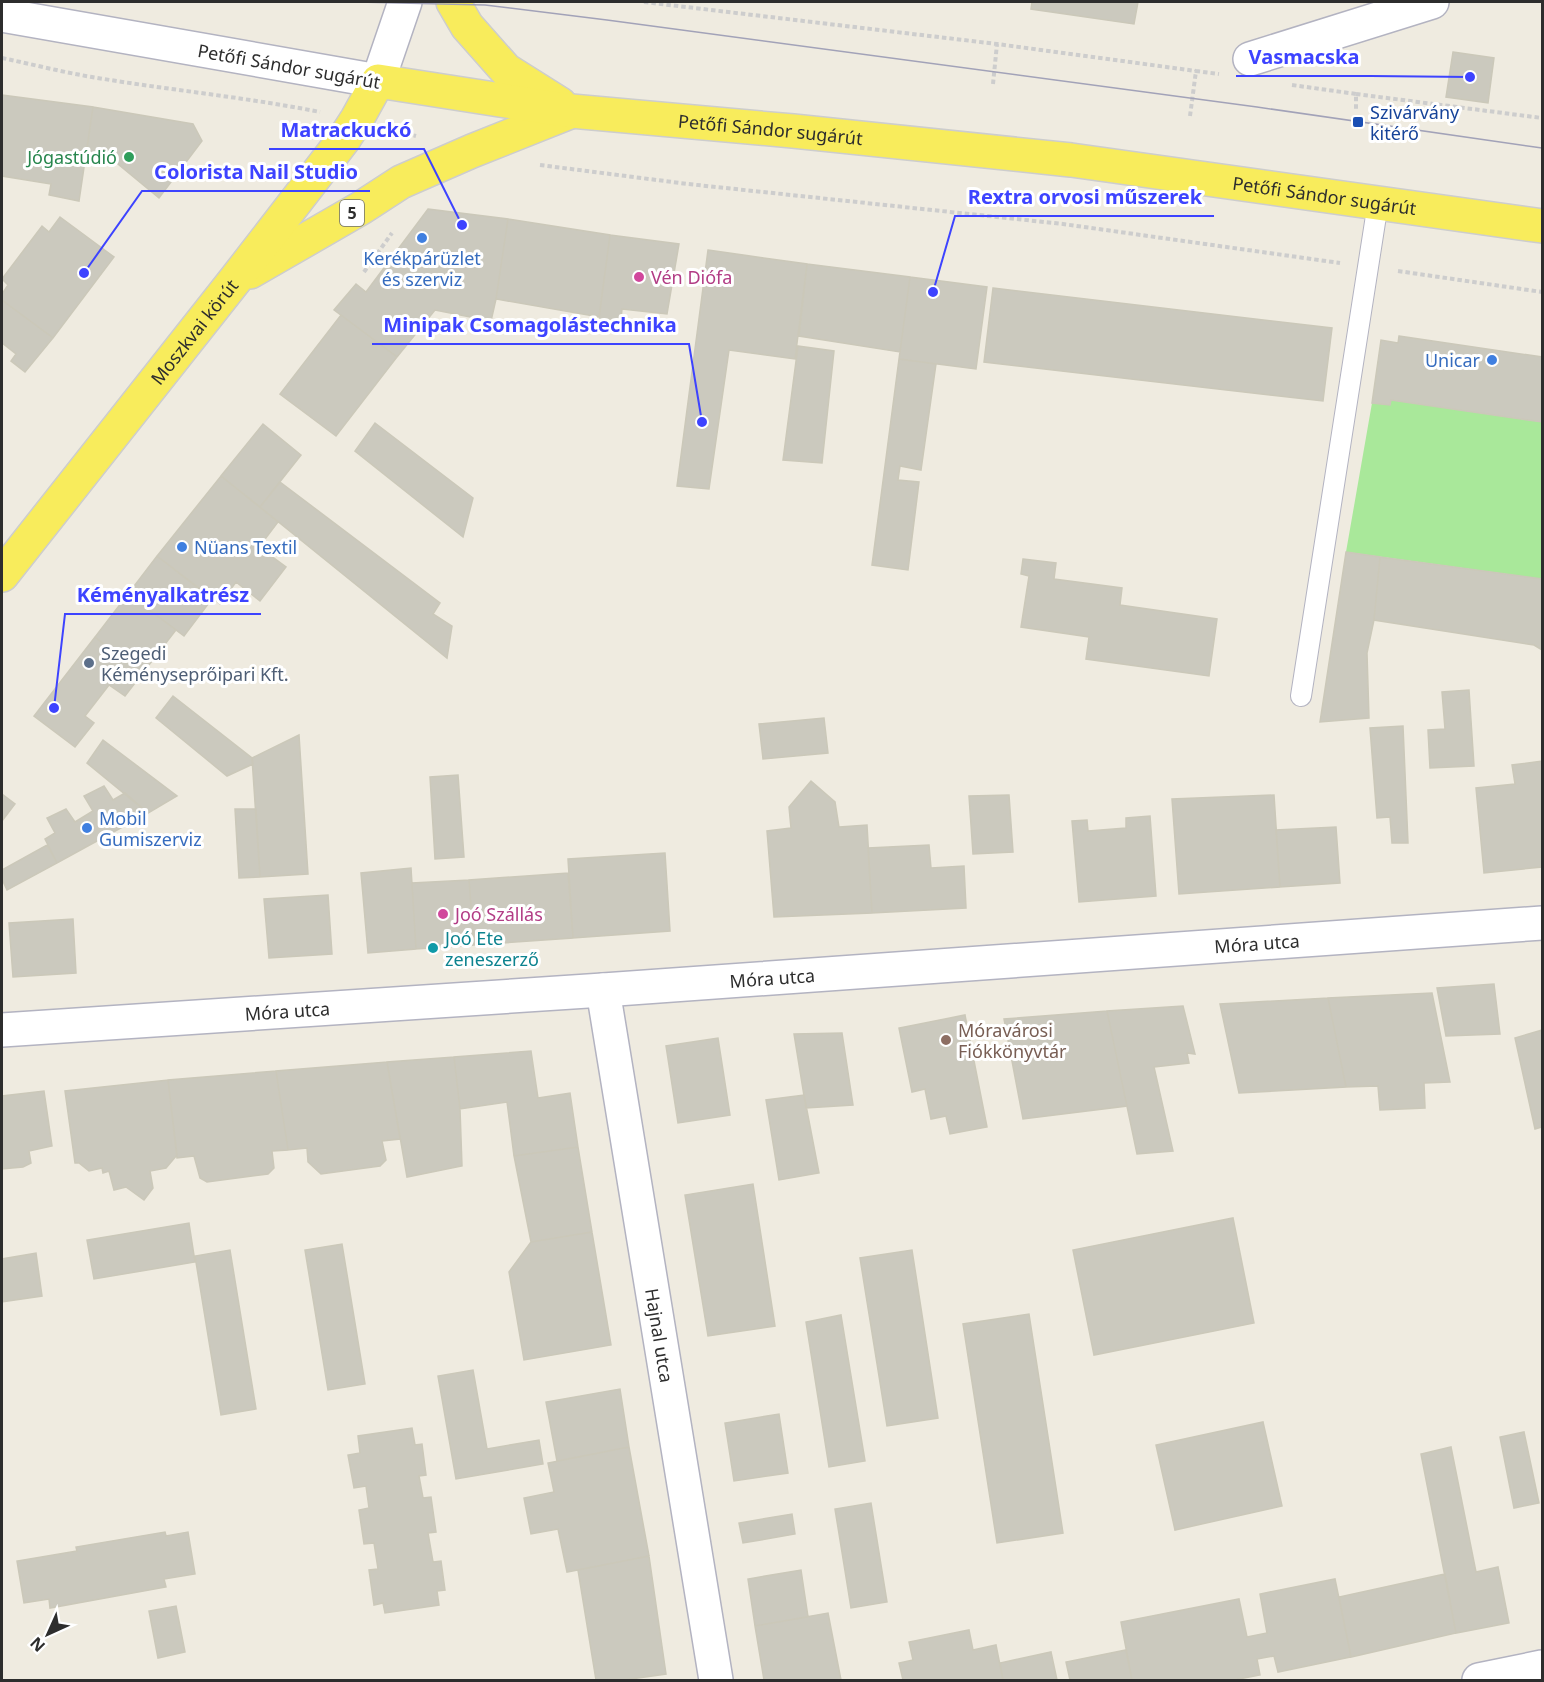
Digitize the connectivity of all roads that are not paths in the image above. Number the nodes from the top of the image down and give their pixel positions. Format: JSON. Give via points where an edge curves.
{"nodes":[{"id":1,"x":405,"y":2,"type":"edge"},
{"id":2,"x":453,"y":2,"type":"edge"},
{"id":3,"x":1432,"y":2,"type":"edge"},
{"id":4,"x":2,"y":15,"type":"edge"},
{"id":5,"x":1250,"y":58,"type":"dead end"},
{"id":6,"x":378,"y":81,"type":"junction"},
{"id":7,"x":571,"y":111,"type":"junction"},
{"id":8,"x":1378,"y":203,"type":"junction"},
{"id":9,"x":1542,"y":226,"type":"edge"},
{"id":10,"x":235,"y":280,"type":"junction"},
{"id":11,"x":2,"y":575,"type":"edge"},
{"id":12,"x":1301,"y":696,"type":"dead end"},
{"id":13,"x":1542,"y":923,"type":"edge"},
{"id":14,"x":603,"y":990,"type":"junction"},
{"id":15,"x":2,"y":1030,"type":"edge"},
{"id":16,"x":1542,"y":1667,"type":"edge"},
{"id":17,"x":716,"y":1680,"type":"edge"},
{"id":18,"x":1479,"y":1680,"type":"edge"}],
"edges":[{"from":1,"to":6,"type":"street"},
{"from":2,"to":7,"type":"main road","via":[[467,26],[506,70]]},
{"from":3,"to":5,"type":"street"},
{"from":4,"to":6,"type":"street","name":"Petőfi Sándor sugárút"},
{"from":6,"to":7,"type":"main road","name":"Petőfi Sándor sugárút","number":"5"},
{"from":6,"to":10,"type":"main road","name":"Moszkvai körút","number":"5","via":[[357,119]]},
{"from":7,"to":8,"type":"main road","name":"Petőfi Sándor sugárút","number":"5","via":[[1071,160]]},
{"from":7,"to":10,"type":"main road","number":"5","via":[[401,182]]},
{"from":8,"to":9,"type":"main road","name":"Petőfi Sándor sugárút","number":"5"},
{"from":8,"to":12,"type":"lane"},
{"from":10,"to":11,"type":"main road","name":"Moszkvai körút","number":"5"},
{"from":13,"to":14,"type":"street","name":"Móra utca"},
{"from":14,"to":15,"type":"street","name":"Móra utca"},
{"from":14,"to":17,"type":"street","name":"Hajnal utca"},
{"from":16,"to":18,"type":"street"}]}
